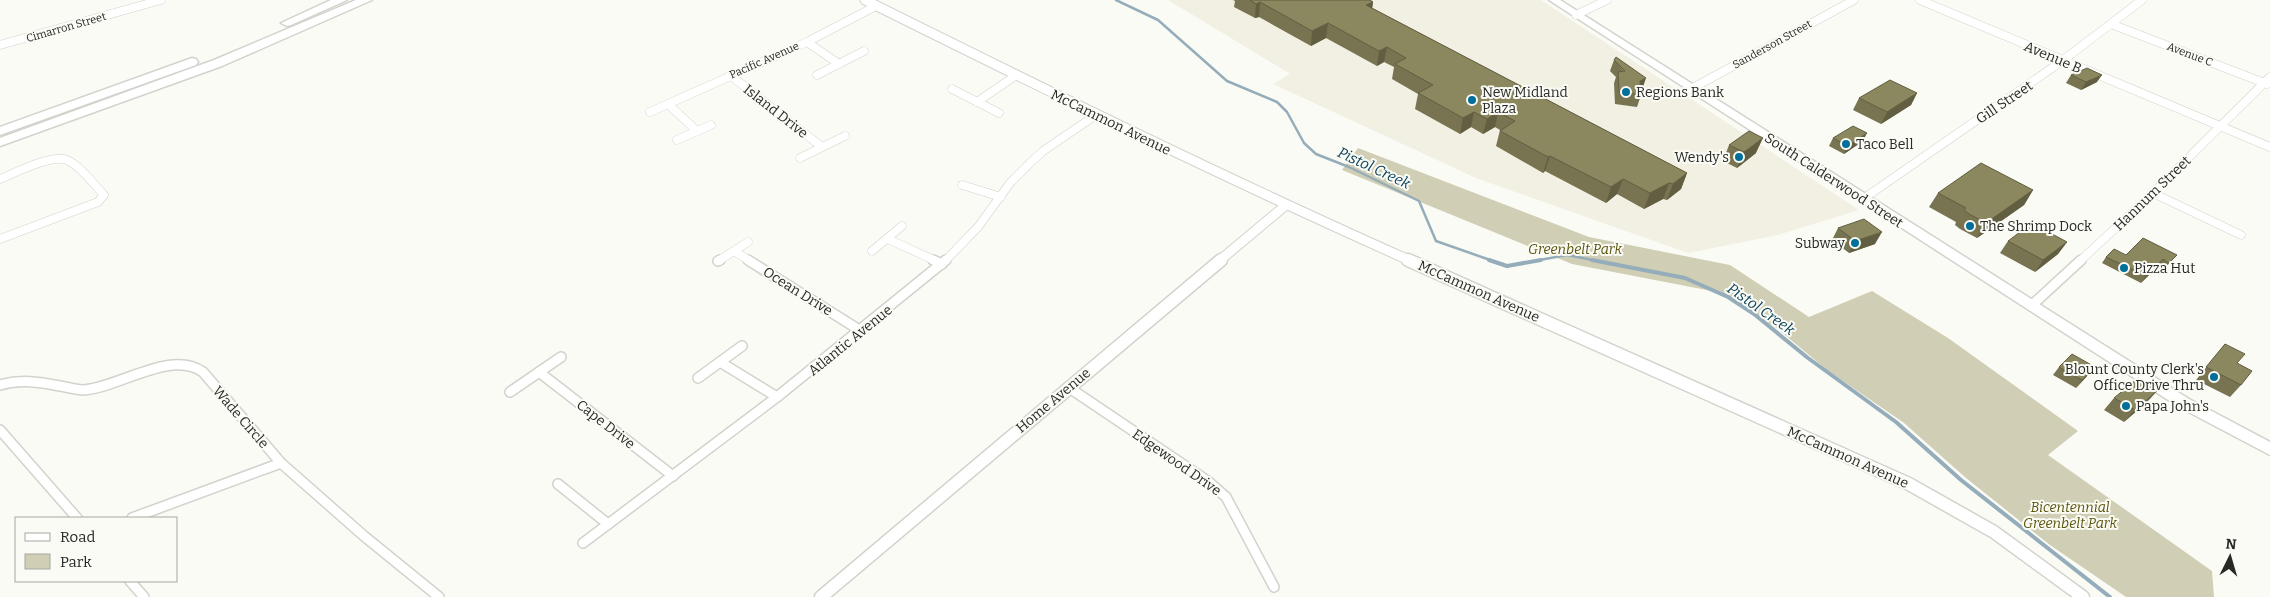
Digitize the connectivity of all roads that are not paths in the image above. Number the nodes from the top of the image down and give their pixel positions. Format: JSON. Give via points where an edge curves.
{"nodes":[{"id":1,"x":161,"y":0,"type":"edge"},
{"id":2,"x":341,"y":0,"type":"edge"},
{"id":3,"x":366,"y":0,"type":"edge"},
{"id":4,"x":865,"y":0,"type":"edge"},
{"id":5,"x":1554,"y":0,"type":"edge"},
{"id":6,"x":1607,"y":0,"type":"edge"},
{"id":7,"x":1854,"y":0,"type":"edge"},
{"id":8,"x":1920,"y":0,"type":"edge"},
{"id":9,"x":2142,"y":0,"type":"edge"},
{"id":10,"x":876,"y":6,"type":"junction"},
{"id":11,"x":1576,"y":15,"type":"junction"},
{"id":12,"x":2110,"y":24,"type":"junction"},
{"id":13,"x":807,"y":42,"type":"junction"},
{"id":14,"x":0,"y":45,"type":"edge"},
{"id":15,"x":864,"y":51,"type":"dead end"},
{"id":16,"x":2062,"y":62,"type":"junction"},
{"id":17,"x":839,"y":64,"type":"junction"},
{"id":18,"x":730,"y":75,"type":"junction"},
{"id":19,"x":817,"y":75,"type":"dead end"},
{"id":20,"x":1015,"y":76,"type":"junction"},
{"id":21,"x":2268,"y":81,"type":"edge"},
{"id":22,"x":952,"y":89,"type":"dead end"},
{"id":23,"x":1691,"y":89,"type":"junction"},
{"id":24,"x":976,"y":102,"type":"junction"},
{"id":25,"x":668,"y":104,"type":"junction"},
{"id":26,"x":650,"y":112,"type":"dead end"},
{"id":27,"x":999,"y":113,"type":"dead end"},
{"id":28,"x":1096,"y":116,"type":"junction"},
{"id":29,"x":711,"y":125,"type":"dead end"},
{"id":30,"x":2220,"y":126,"type":"junction"},
{"id":31,"x":0,"y":131,"type":"edge"},
{"id":32,"x":698,"y":131,"type":"junction"},
{"id":33,"x":845,"y":136,"type":"dead end"},
{"id":34,"x":677,"y":140,"type":"dead end"},
{"id":35,"x":0,"y":142,"type":"edge"},
{"id":36,"x":822,"y":147,"type":"junction"},
{"id":37,"x":2270,"y":147,"type":"edge"},
{"id":38,"x":800,"y":158,"type":"dead end"},
{"id":39,"x":0,"y":179,"type":"edge"},
{"id":40,"x":962,"y":185,"type":"dead end"},
{"id":41,"x":2152,"y":193,"type":"junction"},
{"id":42,"x":1001,"y":197,"type":"junction"},
{"id":43,"x":1863,"y":199,"type":"junction"},
{"id":44,"x":1286,"y":205,"type":"junction"},
{"id":45,"x":902,"y":226,"type":"dead end"},
{"id":46,"x":2241,"y":234,"type":"dead end"},
{"id":47,"x":888,"y":239,"type":"junction"},
{"id":48,"x":0,"y":240,"type":"edge"},
{"id":49,"x":748,"y":242,"type":"dead end"},
{"id":50,"x":734,"y":251,"type":"junction"},
{"id":51,"x":872,"y":251,"type":"dead end"},
{"id":52,"x":718,"y":261,"type":"dead end"},
{"id":53,"x":942,"y":264,"type":"junction"},
{"id":54,"x":2031,"y":306,"type":"junction"},
{"id":55,"x":861,"y":331,"type":"junction"},
{"id":56,"x":742,"y":346,"type":"dead end"},
{"id":57,"x":561,"y":356,"type":"dead end"},
{"id":58,"x":720,"y":362,"type":"junction"},
{"id":59,"x":539,"y":372,"type":"junction"},
{"id":60,"x":698,"y":378,"type":"dead end"},
{"id":61,"x":0,"y":385,"type":"edge"},
{"id":62,"x":1068,"y":388,"type":"junction"},
{"id":63,"x":510,"y":392,"type":"dead end"},
{"id":64,"x":777,"y":398,"type":"junction"},
{"id":65,"x":1,"y":431,"type":"edge"},
{"id":66,"x":2270,"y":449,"type":"edge"},
{"id":67,"x":281,"y":464,"type":"junction"},
{"id":68,"x":673,"y":476,"type":"junction"},
{"id":69,"x":558,"y":484,"type":"dead end"},
{"id":70,"x":76,"y":517,"type":"edge"},
{"id":71,"x":135,"y":517,"type":"edge"},
{"id":72,"x":608,"y":524,"type":"junction"},
{"id":73,"x":583,"y":543,"type":"dead end"},
{"id":74,"x":131,"y":582,"type":"edge"},
{"id":75,"x":1274,"y":587,"type":"dead end"},
{"id":76,"x":144,"y":597,"type":"edge"},
{"id":77,"x":439,"y":597,"type":"edge"},
{"id":78,"x":821,"y":597,"type":"edge"},
{"id":79,"x":2084,"y":597,"type":"edge"}],
"edges":[{"from":1,"to":14,"type":"street","name":"Cimarron Street"},
{"from":2,"to":31,"type":"highway","via":[[180,67]]},
{"from":3,"to":35,"type":"highway","via":[[218,63]]},
{"from":4,"to":10,"type":"street","name":"McCammon Avenue"},
{"from":5,"to":11,"type":"main road","name":"South Calderwood Street"},
{"from":6,"to":11,"type":"street"},
{"from":7,"to":23,"type":"street","name":"Sanderson Street"},
{"from":8,"to":16,"type":"street","name":"Avenue B"},
{"from":9,"to":12,"type":"street","name":"Gill Street"},
{"from":10,"to":13,"type":"street","name":"Pacific Avenue"},
{"from":10,"to":20,"type":"street","name":"McCammon Avenue"},
{"from":11,"to":23,"type":"main road","name":"South Calderwood Street"},
{"from":12,"to":16,"type":"street","name":"Gill Street"},
{"from":12,"to":21,"type":"street","name":"Avenue C"},
{"from":13,"to":17,"type":"street"},
{"from":13,"to":18,"type":"street","name":"Pacific Avenue"},
{"from":15,"to":17,"type":"street"},
{"from":16,"to":30,"type":"street","name":"Avenue B"},
{"from":16,"to":43,"type":"street","name":"Gill Street"},
{"from":17,"to":19,"type":"street"},
{"from":18,"to":25,"type":"street","name":"Pacific Avenue"},
{"from":18,"to":36,"type":"street","name":"Island Drive"},
{"from":20,"to":24,"type":"street"},
{"from":20,"to":28,"type":"street","name":"McCammon Avenue"},
{"from":21,"to":30,"type":"street","name":"Hannum Street"},
{"from":22,"to":24,"type":"street"},
{"from":23,"to":43,"type":"main road","name":"South Calderwood Street"},
{"from":24,"to":27,"type":"street"},
{"from":25,"to":26,"type":"street","name":"Pacific Avenue"},
{"from":25,"to":32,"type":"street"},
{"from":28,"to":42,"type":"street","name":"Atlantic Avenue","via":[[1043,151],[1010,183]]},
{"from":28,"to":44,"type":"street","name":"McCammon Avenue"},
{"from":29,"to":32,"type":"street"},
{"from":30,"to":37,"type":"street","name":"Avenue B"},
{"from":30,"to":41,"type":"street","name":"Hannum Street"},
{"from":32,"to":34,"type":"street"},
{"from":33,"to":36,"type":"street","name":"Island Drive"},
{"from":36,"to":38,"type":"street","name":"Island Drive"},
{"from":39,"to":48,"type":"street","via":[[47,161],[67,160],[104,195],[98,202]]},
{"from":40,"to":42,"type":"street"},
{"from":41,"to":46,"type":"street"},
{"from":41,"to":54,"type":"street","name":"Hannum Street"},
{"from":42,"to":53,"type":"street","name":"Atlantic Avenue","via":[[978,228]]},
{"from":43,"to":54,"type":"main road","name":"South Calderwood Street"},
{"from":44,"to":62,"type":"street","name":"Home Avenue"},
{"from":44,"to":79,"type":"street","name":"McCammon Avenue","via":[[1909,484],[1994,532]]},
{"from":45,"to":47,"type":"street"},
{"from":47,"to":51,"type":"street"},
{"from":47,"to":53,"type":"street"},
{"from":49,"to":50,"type":"street"},
{"from":50,"to":52,"type":"street"},
{"from":50,"to":55,"type":"street","name":"Ocean Drive"},
{"from":53,"to":55,"type":"street","name":"Atlantic Avenue"},
{"from":54,"to":66,"type":"main road","name":"South Calderwood Street","via":[[2184,403]]},
{"from":55,"to":64,"type":"street","name":"Atlantic Avenue"},
{"from":56,"to":58,"type":"street"},
{"from":57,"to":59,"type":"street"},
{"from":58,"to":60,"type":"street"},
{"from":58,"to":64,"type":"street"},
{"from":59,"to":63,"type":"street"},
{"from":59,"to":68,"type":"street","name":"Cape Drive"},
{"from":61,"to":67,"type":"street","name":"Wade Circle","via":[[34,380],[82,390],[170,365],[193,364]]},
{"from":62,"to":75,"type":"street","name":"Edgewood Drive","via":[[1209,482],[1226,497]]},
{"from":62,"to":78,"type":"street","name":"Home Avenue"},
{"from":64,"to":68,"type":"street","name":"Atlantic Avenue"},
{"from":65,"to":70,"type":"street"},
{"from":67,"to":71,"type":"street"},
{"from":67,"to":77,"type":"street","name":"Wade Circle"},
{"from":68,"to":72,"type":"street","name":"Atlantic Avenue"},
{"from":69,"to":72,"type":"street"},
{"from":72,"to":73,"type":"street","name":"Atlantic Avenue"},
{"from":74,"to":76,"type":"street"}]}
